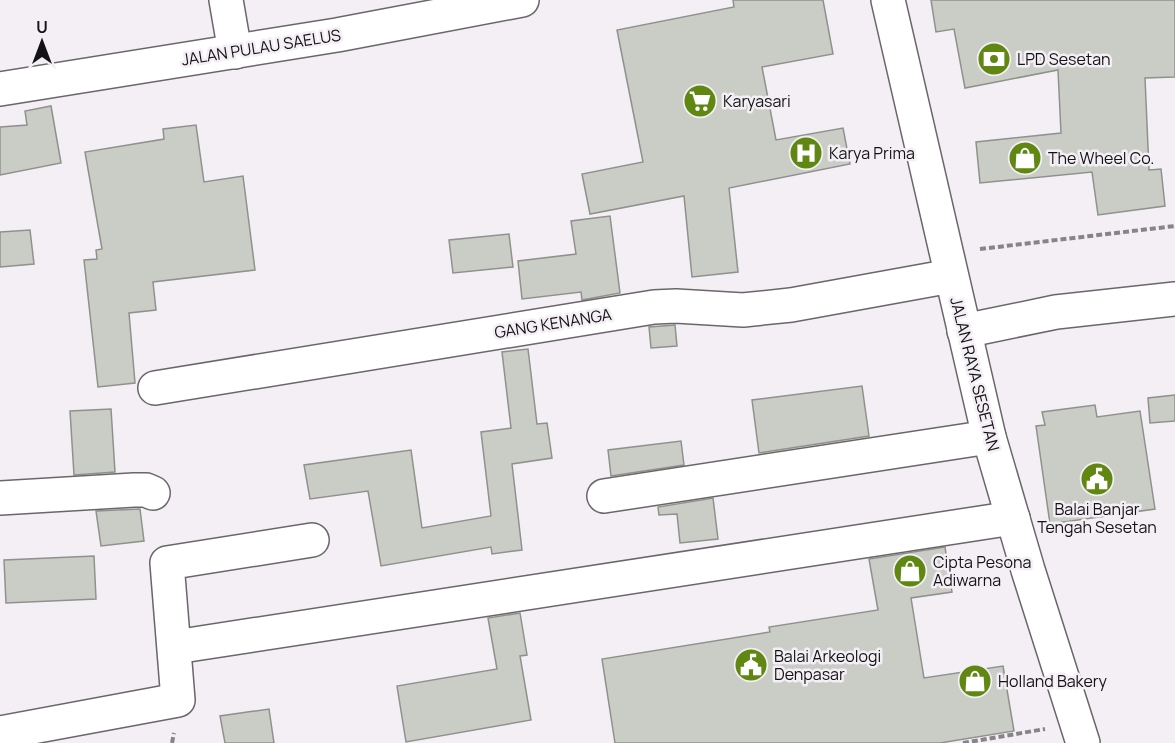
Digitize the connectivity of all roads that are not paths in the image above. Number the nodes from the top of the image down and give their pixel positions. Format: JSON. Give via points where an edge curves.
{"nodes":[{"id":1,"x":226,"y":0,"type":"edge"},
{"id":2,"x":522,"y":0,"type":"edge"},
{"id":3,"x":888,"y":0,"type":"edge"},
{"id":4,"x":235,"y":52,"type":"junction"},
{"id":5,"x":0,"y":89,"type":"edge"},
{"id":6,"x":949,"y":264,"type":"junction"},
{"id":7,"x":1175,"y":299,"type":"edge"},
{"id":8,"x":964,"y":331,"type":"junction"},
{"id":9,"x":154,"y":388,"type":"dead end"},
{"id":10,"x":989,"y":437,"type":"junction"},
{"id":11,"x":153,"y":493,"type":"dead end"},
{"id":12,"x":604,"y":496,"type":"dead end"},
{"id":13,"x":0,"y":498,"type":"edge"},
{"id":14,"x":1013,"y":518,"type":"junction"},
{"id":15,"x":312,"y":540,"type":"dead end"},
{"id":16,"x":175,"y":647,"type":"junction"},
{"id":17,"x":0,"y":733,"type":"edge"},
{"id":18,"x":1080,"y":733,"type":"edge"}],
"edges":[{"from":1,"to":4,"type":"street"},
{"from":2,"to":4,"type":"street","name":"JALAN PULAU SAELUS"},
{"from":3,"to":6,"type":"street","name":"JALAN RAYA SESETAN"},
{"from":4,"to":5,"type":"street","name":"JALAN PULAU SAELUS"},
{"from":6,"to":8,"type":"street","name":"JALAN RAYA SESETAN"},
{"from":6,"to":9,"type":"street","name":"GANG KENANGA","via":[[790,305],[743,310],[654,307]]},
{"from":7,"to":8,"type":"street","via":[[1056,312]]},
{"from":8,"to":10,"type":"street","name":"JALAN RAYA SESETAN"},
{"from":10,"to":12,"type":"street"},
{"from":10,"to":14,"type":"street","name":"JALAN RAYA SESETAN"},
{"from":11,"to":13,"type":"street","via":[[134,490]]},
{"from":14,"to":16,"type":"street"},
{"from":14,"to":18,"type":"street","name":"JALAN RAYA SESETAN"},
{"from":15,"to":16,"type":"street","via":[[166,562]]},
{"from":16,"to":17,"type":"street","via":[[178,700]]}]}
